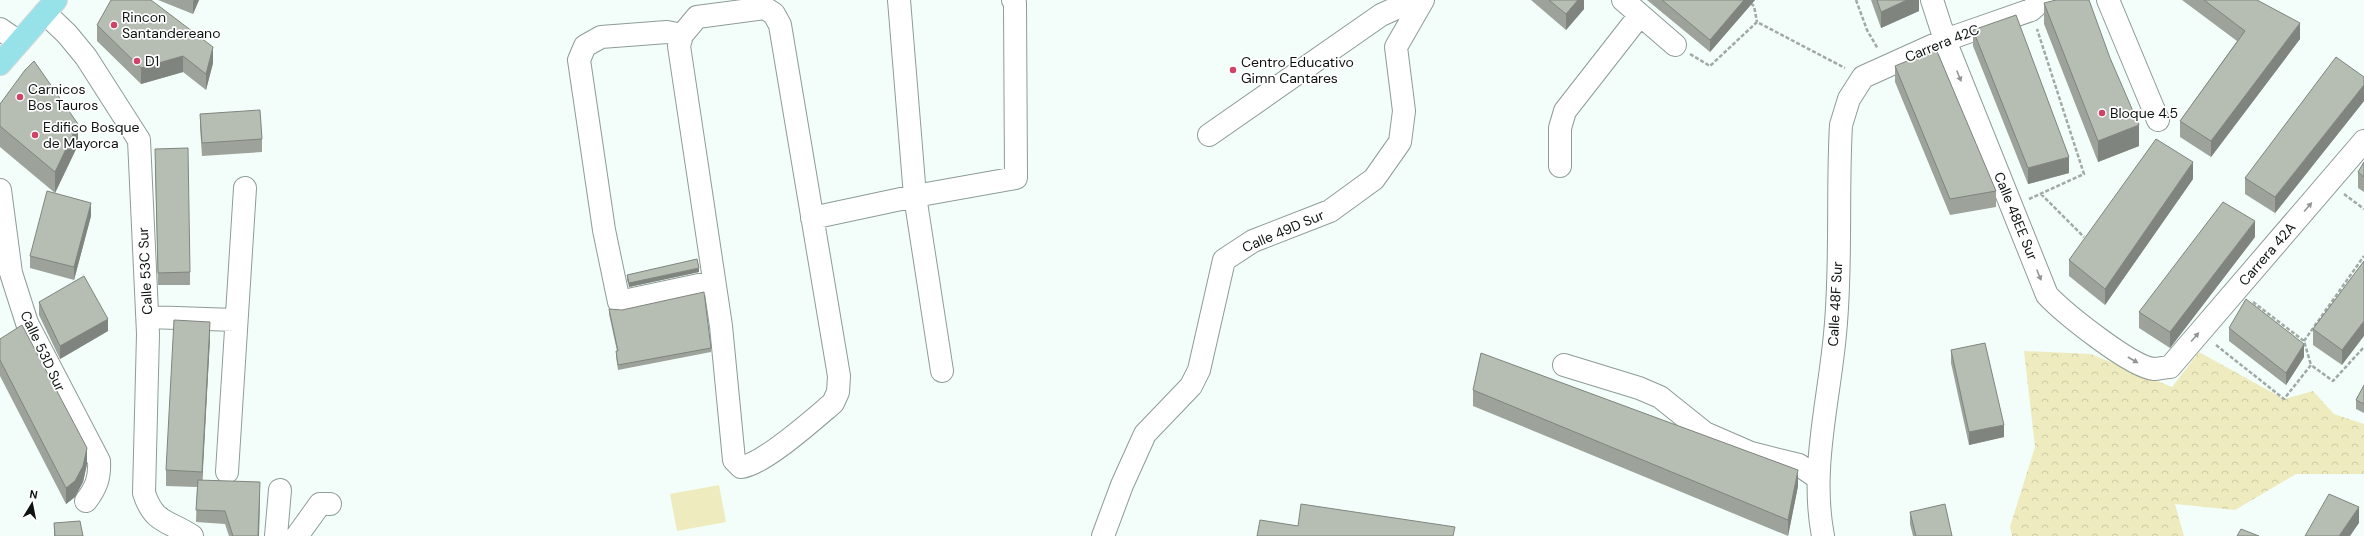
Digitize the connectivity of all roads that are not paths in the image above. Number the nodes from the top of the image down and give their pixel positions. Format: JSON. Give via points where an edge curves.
{"nodes":[{"id":1,"x":899,"y":0,"type":"edge"},
{"id":2,"x":904,"y":0,"type":"edge"},
{"id":3,"x":1013,"y":0,"type":"edge"},
{"id":4,"x":1414,"y":0,"type":"edge"},
{"id":5,"x":1423,"y":0,"type":"edge"},
{"id":6,"x":1623,"y":0,"type":"edge"},
{"id":7,"x":1932,"y":0,"type":"edge"},
{"id":8,"x":2108,"y":0,"type":"edge"},
{"id":9,"x":2037,"y":5,"type":"edge"},
{"id":10,"x":50,"y":6,"type":"edge"},
{"id":11,"x":695,"y":8,"type":"edge"},
{"id":12,"x":1640,"y":15,"type":"junction"},
{"id":13,"x":0,"y":29,"type":"edge"},
{"id":14,"x":682,"y":35,"type":"junction"},
{"id":15,"x":1945,"y":40,"type":"junction"},
{"id":16,"x":1674,"y":45,"type":"road end"},
{"id":17,"x":8,"y":52,"type":"edge"},
{"id":18,"x":1863,"y":77,"type":"joint"},
{"id":19,"x":2158,"y":120,"type":"dead end"},
{"id":20,"x":1209,"y":135,"type":"dead end"},
{"id":21,"x":2364,"y":142,"type":"edge"},
{"id":22,"x":1560,"y":166,"type":"dead end"},
{"id":23,"x":245,"y":188,"type":"dead end"},
{"id":24,"x":0,"y":190,"type":"edge"},
{"id":25,"x":915,"y":196,"type":"junction"},
{"id":26,"x":812,"y":218,"type":"junction"},
{"id":27,"x":713,"y":282,"type":"junction"},
{"id":28,"x":148,"y":317,"type":"junction"},
{"id":29,"x":235,"y":320,"type":"junction"},
{"id":30,"x":1564,"y":365,"type":"dead end"},
{"id":31,"x":2170,"y":367,"type":"joint"},
{"id":32,"x":942,"y":372,"type":"dead end"},
{"id":33,"x":227,"y":472,"type":"dead end"},
{"id":34,"x":1818,"y":478,"type":"junction"},
{"id":35,"x":280,"y":490,"type":"dead end"},
{"id":36,"x":86,"y":501,"type":"dead end"},
{"id":37,"x":330,"y":504,"type":"dead end"},
{"id":38,"x":192,"y":536,"type":"edge"},
{"id":39,"x":276,"y":536,"type":"edge"},
{"id":40,"x":298,"y":536,"type":"edge"},
{"id":41,"x":1104,"y":536,"type":"edge"},
{"id":42,"x":1823,"y":536,"type":"edge"}],
"edges":[{"from":1,"to":2,"type":"street"},
{"from":1,"to":25,"type":"street"},
{"from":3,"to":25,"type":"street","via":[[1016,178]]},
{"from":4,"to":20,"type":"street","via":[[1381,15]]},
{"from":5,"to":41,"type":"street","name":"Calle 49D Sur","via":[[1396,47],[1404,111],[1400,142],[1374,179],[1330,211],[1253,241],[1224,260],[1199,370],[1191,386],[1145,434],[1122,485]]},
{"from":6,"to":12,"type":"street"},
{"from":7,"to":15,"type":"street","name":"Calle 48EE Sur"},
{"from":8,"to":19,"type":"street"},
{"from":9,"to":15,"type":"street","name":"Carrera 42C"},
{"from":10,"to":17,"type":"main road"},
{"from":10,"to":28,"type":"street","name":"Calle 53C Sur","via":[[67,34],[120,98],[139,140]]},
{"from":11,"to":14,"type":"street"},
{"from":11,"to":26,"type":"street","via":[[765,8],[774,14],[780,25]]},
{"from":12,"to":16,"type":"street"},
{"from":12,"to":22,"type":"street","via":[[1565,111],[1560,128]]},
{"from":13,"to":17,"type":"street"},
{"from":14,"to":27,"type":"street","via":[[679,46]]},
{"from":14,"to":27,"type":"street","via":[[667,32],[601,37],[585,46],[579,60],[604,230],[619,302]]},
{"from":15,"to":18,"type":"street","name":"Carrera 42C"},
{"from":15,"to":31,"type":"street","name":"Calle 48EE Sur","one_way":true,"via":[[2047,295],[2060,309],[2134,362],[2154,369]]},
{"from":18,"to":34,"type":"street","name":"Calle 48F Sur","via":[[1849,99],[1841,125],[1835,333]]},
{"from":31,"to":21,"type":"street","name":"Carrera 42A","one_way":true},
{"from":23,"to":29,"type":"street"},
{"from":24,"to":36,"type":"street","name":"Calle 53D Sur","via":[[11,273],[27,323],[99,461],[100,475]]},
{"from":25,"to":26,"type":"street"},
{"from":25,"to":32,"type":"street"},
{"from":26,"to":27,"type":"street","via":[[839,376],[838,392],[833,403],[750,466],[741,467],[734,460],[721,326]]},
{"from":28,"to":29,"type":"street"},
{"from":28,"to":38,"type":"street","name":"Calle 53C Sur","via":[[144,493],[149,509],[162,520]]},
{"from":29,"to":33,"type":"street"},
{"from":30,"to":34,"type":"street","via":[[1654,394],[1705,433],[1751,453],[1799,465]]},
{"from":34,"to":42,"type":"street","name":"Calle 48F Sur"},
{"from":35,"to":39,"type":"street"},
{"from":37,"to":40,"type":"street","via":[[320,504]]}]}
